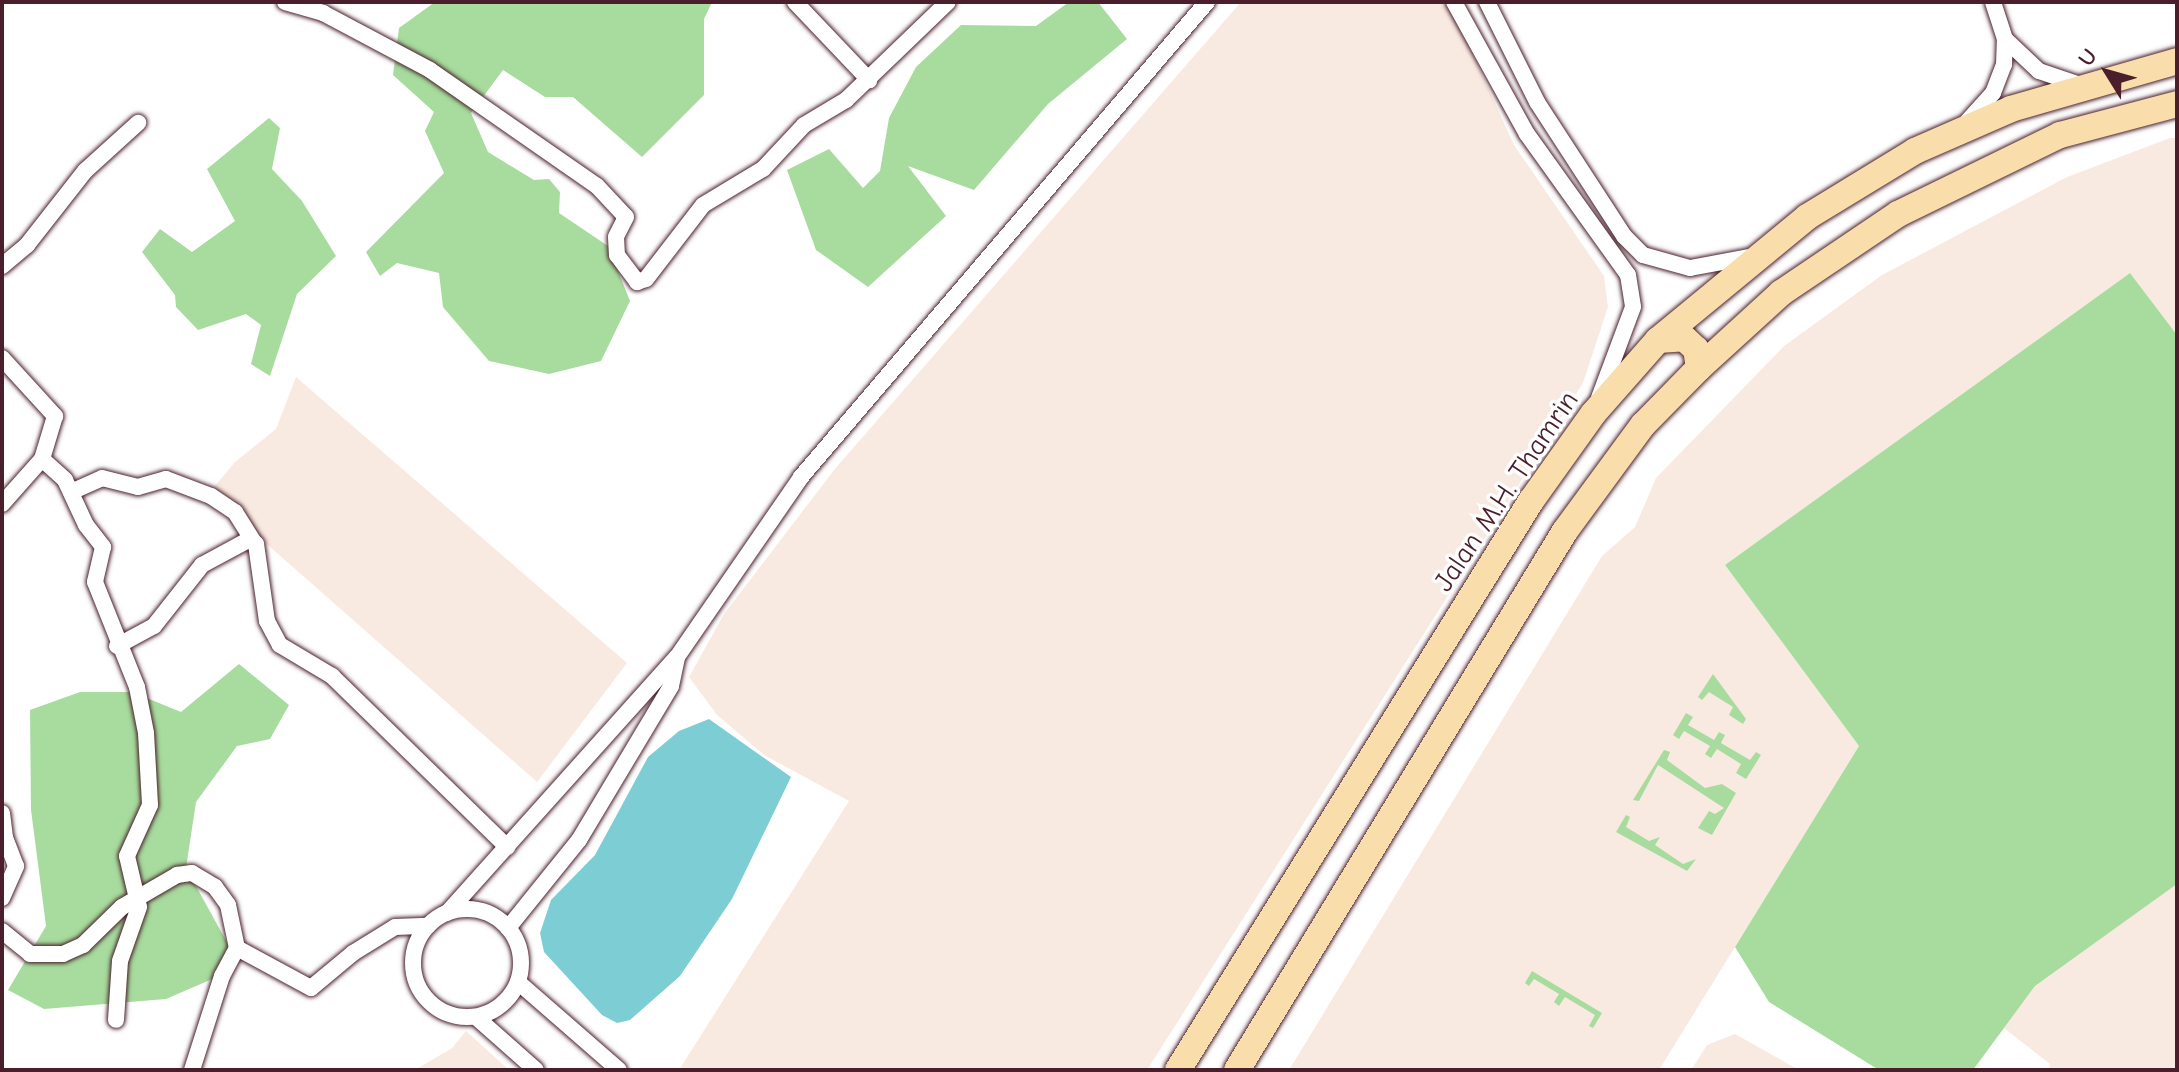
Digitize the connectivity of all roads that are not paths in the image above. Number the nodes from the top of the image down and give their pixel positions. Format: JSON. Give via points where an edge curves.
{"nodes":[{"id":1,"x":285,"y":2,"type":"edge"},
{"id":2,"x":795,"y":2,"type":"edge"},
{"id":3,"x":948,"y":2,"type":"edge"},
{"id":4,"x":1487,"y":2,"type":"edge"},
{"id":5,"x":1993,"y":2,"type":"edge"},
{"id":6,"x":1204,"y":3,"type":"edge"},
{"id":7,"x":1459,"y":4,"type":"edge"},
{"id":8,"x":323,"y":7,"type":"edge"},
{"id":9,"x":2005,"y":39,"type":"junction"},
{"id":10,"x":2177,"y":61,"type":"edge"},
{"id":11,"x":2132,"y":73,"type":"junction"},
{"id":12,"x":869,"y":80,"type":"junction"},
{"id":13,"x":2084,"y":86,"type":"junction"},
{"id":14,"x":2177,"y":104,"type":"edge"},
{"id":15,"x":2140,"y":110,"type":"junction"},
{"id":16,"x":138,"y":123,"type":"dead end"},
{"id":17,"x":1962,"y":128,"type":"junction"},
{"id":18,"x":1754,"y":256,"type":"junction"},
{"id":19,"x":2,"y":266,"type":"edge"},
{"id":20,"x":1698,"y":303,"type":"junction"},
{"id":21,"x":1731,"y":335,"type":"junction"},
{"id":22,"x":1658,"y":340,"type":"junction"},
{"id":23,"x":2,"y":358,"type":"edge"},
{"id":24,"x":1699,"y":368,"type":"junction"},
{"id":25,"x":1593,"y":414,"type":"junction"},
{"id":26,"x":42,"y":459,"type":"junction"},
{"id":27,"x":71,"y":492,"type":"junction"},
{"id":28,"x":2,"y":504,"type":"edge"},
{"id":29,"x":253,"y":541,"type":"junction"},
{"id":30,"x":117,"y":646,"type":"junction"},
{"id":31,"x":677,"y":657,"type":"junction"},
{"id":32,"x":2,"y":813,"type":"edge"},
{"id":33,"x":5,"y":838,"type":"junction"},
{"id":34,"x":507,"y":847,"type":"junction"},
{"id":35,"x":2,"y":877,"type":"edge"},
{"id":36,"x":2,"y":898,"type":"edge"},
{"id":37,"x":140,"y":898,"type":"junction"},
{"id":38,"x":447,"y":913,"type":"junction"},
{"id":39,"x":428,"y":926,"type":"junction"},
{"id":40,"x":508,"y":928,"type":"junction"},
{"id":41,"x":2,"y":931,"type":"edge"},
{"id":42,"x":237,"y":948,"type":"junction"},
{"id":43,"x":518,"y":982,"type":"junction"},
{"id":44,"x":476,"y":1017,"type":"junction"},
{"id":45,"x":116,"y":1020,"type":"dead end"},
{"id":46,"x":192,"y":1070,"type":"edge"},
{"id":47,"x":536,"y":1070,"type":"edge"},
{"id":48,"x":619,"y":1070,"type":"edge"},
{"id":49,"x":1178,"y":1070,"type":"edge"},
{"id":50,"x":1237,"y":1070,"type":"edge"}],
"edges":[{"from":1,"to":8,"type":"street"},
{"from":2,"to":12,"type":"street"},
{"from":3,"to":12,"type":"street"},
{"from":4,"to":18,"type":"street","via":[[1537,102],[1624,236],[1643,255],[1690,268]]},
{"from":5,"to":9,"type":"street"},
{"from":6,"to":31,"type":"street","via":[[801,477]]},
{"from":7,"to":25,"type":"street","via":[[1527,134],[1628,275],[1633,307],[1627,331]]},
{"from":8,"to":12,"type":"street","via":[[430,70],[597,186],[626,217],[616,237],[617,255],[637,282],[646,279],[703,205],[763,169],[804,125]]},
{"from":9,"to":13,"type":"street","via":[[2039,71]]},
{"from":9,"to":17,"type":"street","via":[[2004,65],[1993,93]]},
{"from":10,"to":11,"type":"main road","name":"Jalan M.H. Thamrin"},
{"from":11,"to":13,"type":"main road","name":"Jalan M.H. Thamrin"},
{"from":11,"to":15,"type":"main road"},
{"from":13,"to":17,"type":"main road","name":"Jalan M.H. Thamrin"},
{"from":14,"to":15,"type":"main road"},
{"from":15,"to":21,"type":"main road","via":[[2060,135],[1898,214],[1781,293]]},
{"from":16,"to":19,"type":"street","via":[[85,171],[27,245]]},
{"from":17,"to":18,"type":"main road","name":"Jalan M.H. Thamrin","via":[[1876,173]]},
{"from":18,"to":20,"type":"main road","name":"Jalan M.H. Thamrin"},
{"from":20,"to":21,"type":"main road","via":[[1714,333]]},
{"from":20,"to":22,"type":"main road","name":"Jalan M.H. Thamrin"},
{"from":21,"to":24,"type":"main road"},
{"from":22,"to":24,"type":"main road","via":[[1684,338],[1696,349]]},
{"from":22,"to":25,"type":"main road","name":"Jalan M.H. Thamrin"},
{"from":23,"to":26,"type":"street","via":[[55,416]]},
{"from":24,"to":50,"type":"main road","via":[[1643,425],[1565,531]]},
{"from":25,"to":49,"type":"main road","name":"Jalan M.H. Thamrin","via":[[1531,501]]},
{"from":26,"to":27,"type":"street"},
{"from":26,"to":28,"type":"street"},
{"from":27,"to":29,"type":"street","via":[[102,478],[138,487],[166,479],[211,496],[235,512]]},
{"from":27,"to":30,"type":"street","via":[[103,547],[95,582]]},
{"from":29,"to":30,"type":"street","via":[[237,542],[202,565],[154,626]]},
{"from":29,"to":34,"type":"street","via":[[267,621],[280,645],[332,676]]},
{"from":30,"to":37,"type":"street","via":[[137,687],[152,786],[144,822],[127,856]]},
{"from":31,"to":34,"type":"street"},
{"from":31,"to":40,"type":"street","via":[[671,686],[586,828]]},
{"from":32,"to":33,"type":"street"},
{"from":33,"to":35,"type":"street"},
{"from":33,"to":36,"type":"street","via":[[16,866]]},
{"from":34,"to":38,"type":"street"},
{"from":37,"to":41,"type":"street","via":[[112,914],[83,945],[63,954],[20,950]]},
{"from":37,"to":42,"type":"street","via":[[177,875],[206,879],[228,905]]},
{"from":37,"to":45,"type":"street","via":[[120,961]]},
{"from":38,"to":39,"type":"street"},
{"from":38,"to":40,"type":"street","via":[[480,911]]},
{"from":39,"to":42,"type":"street","via":[[395,927],[311,988]]},
{"from":39,"to":44,"type":"street","via":[[413,956],[418,989],[443,1013]]},
{"from":40,"to":43,"type":"street","via":[[521,960]]},
{"from":42,"to":46,"type":"street","via":[[222,976]]},
{"from":43,"to":44,"type":"street","via":[[497,1009]]},
{"from":43,"to":48,"type":"street"},
{"from":44,"to":47,"type":"street"}]}
